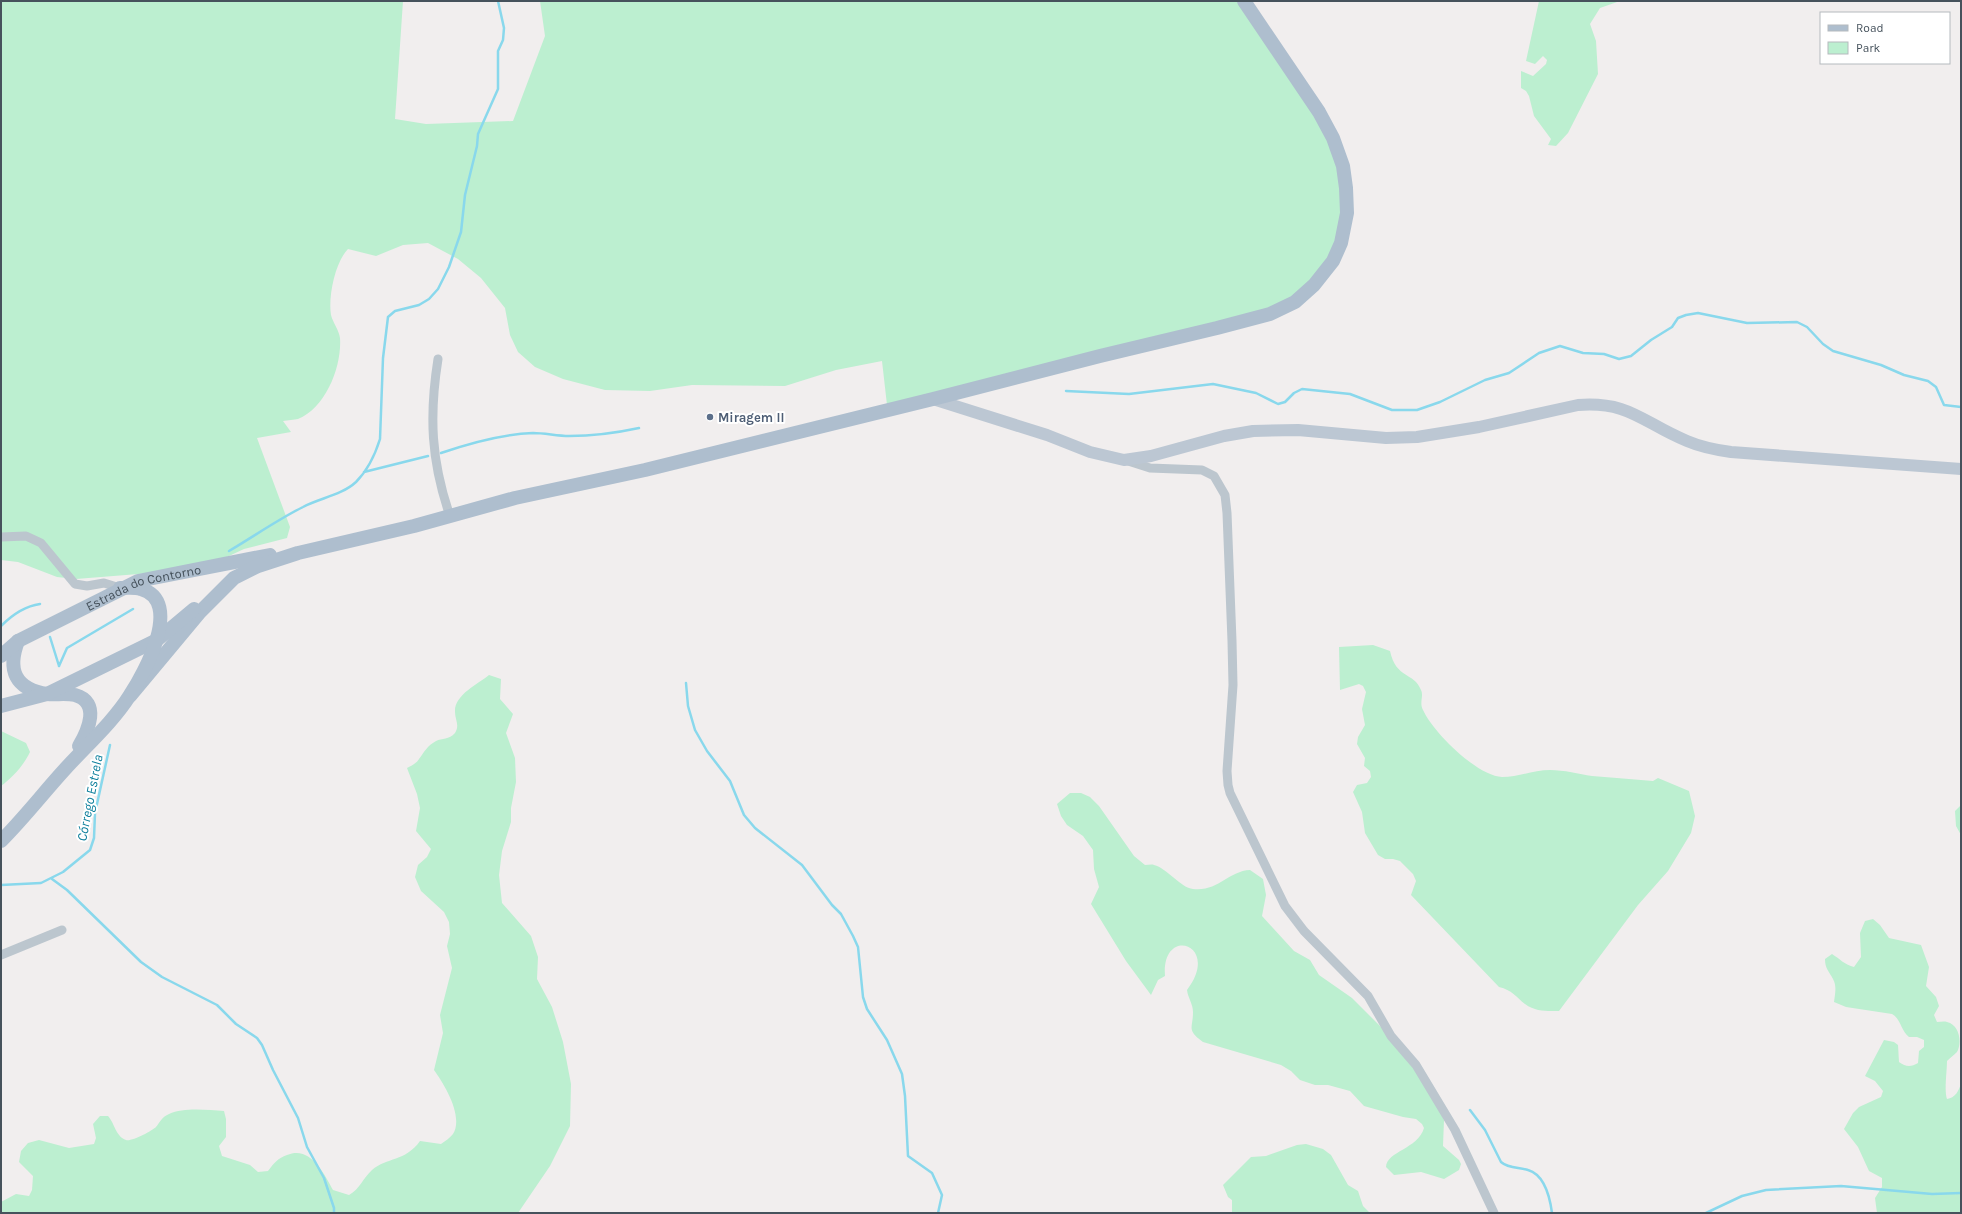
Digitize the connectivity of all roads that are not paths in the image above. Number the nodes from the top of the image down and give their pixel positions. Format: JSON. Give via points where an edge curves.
{"nodes":[{"id":1,"x":1244,"y":1,"type":"edge"},
{"id":2,"x":438,"y":359,"type":"dead end"},
{"id":3,"x":933,"y":399,"type":"junction"},
{"id":4,"x":1124,"y":460,"type":"junction"},
{"id":5,"x":1961,"y":469,"type":"edge"},
{"id":6,"x":450,"y":516,"type":"junction"},
{"id":7,"x":1,"y":537,"type":"edge"},
{"id":8,"x":298,"y":553,"type":"junction"},
{"id":9,"x":234,"y":578,"type":"junction"},
{"id":10,"x":120,"y":588,"type":"junction"},
{"id":11,"x":157,"y":640,"type":"junction"},
{"id":12,"x":18,"y":641,"type":"junction"},
{"id":13,"x":1,"y":656,"type":"edge"},
{"id":14,"x":47,"y":694,"type":"junction"},
{"id":15,"x":130,"y":696,"type":"junction"},
{"id":16,"x":1,"y":706,"type":"edge"},
{"id":17,"x":66,"y":769,"type":"junction"},
{"id":18,"x":1,"y":841,"type":"edge"},
{"id":19,"x":62,"y":930,"type":"dead end"},
{"id":20,"x":1,"y":955,"type":"edge"},
{"id":21,"x":1494,"y":1213,"type":"edge"}],
"edges":[{"from":1,"to":3,"type":"main road","via":[[1318,112],[1343,166],[1347,213],[1333,261],[1314,285],[1295,302],[1270,314]]},
{"from":2,"to":6,"type":"street","via":[[432,395],[434,445],[441,488]]},
{"from":3,"to":4,"type":"street","via":[[1047,435],[1090,452]]},
{"from":3,"to":6,"type":"main road"},
{"from":4,"to":5,"type":"street","via":[[1151,456],[1252,431],[1298,430],[1386,438],[1417,437],[1594,404],[1611,406],[1635,414],[1676,436],[1706,448]]},
{"from":4,"to":21,"type":"street","via":[[1150,468],[1202,470],[1214,476],[1222,488],[1227,513],[1232,641],[1233,685],[1227,771],[1230,793],[1285,906],[1304,932],[1368,996],[1391,1036],[1416,1065],[1455,1130]]},
{"from":6,"to":8,"type":"main road"},
{"from":7,"to":10,"type":"street","via":[[26,536],[41,543],[75,584],[87,586],[104,583]]},
{"from":8,"to":9,"type":"main road","via":[[258,566]]},
{"from":8,"to":10,"type":"main road","name":"Estrada do Contorno","via":[[265,556],[163,574]]},
{"from":9,"to":11,"type":"main road","via":[[212,593]]},
{"from":9,"to":15,"type":"main road","via":[[200,612]]},
{"from":10,"to":11,"type":"main road","via":[[141,588],[150,593],[157,602],[161,627]]},
{"from":10,"to":12,"type":"main road","name":"Estrada do Contorno"},
{"from":11,"to":14,"type":"main road"},
{"from":11,"to":15,"type":"main road"},
{"from":12,"to":13,"type":"main road","name":"Estrada do Contorno"},
{"from":12,"to":14,"type":"main road","via":[[12,665],[16,676],[31,690]]},
{"from":14,"to":16,"type":"main road"},
{"from":14,"to":17,"type":"main road","via":[[76,696],[86,702],[90,710],[91,722],[87,733]]},
{"from":15,"to":17,"type":"main road"},
{"from":17,"to":18,"type":"main road"},
{"from":19,"to":20,"type":"street"}]}
